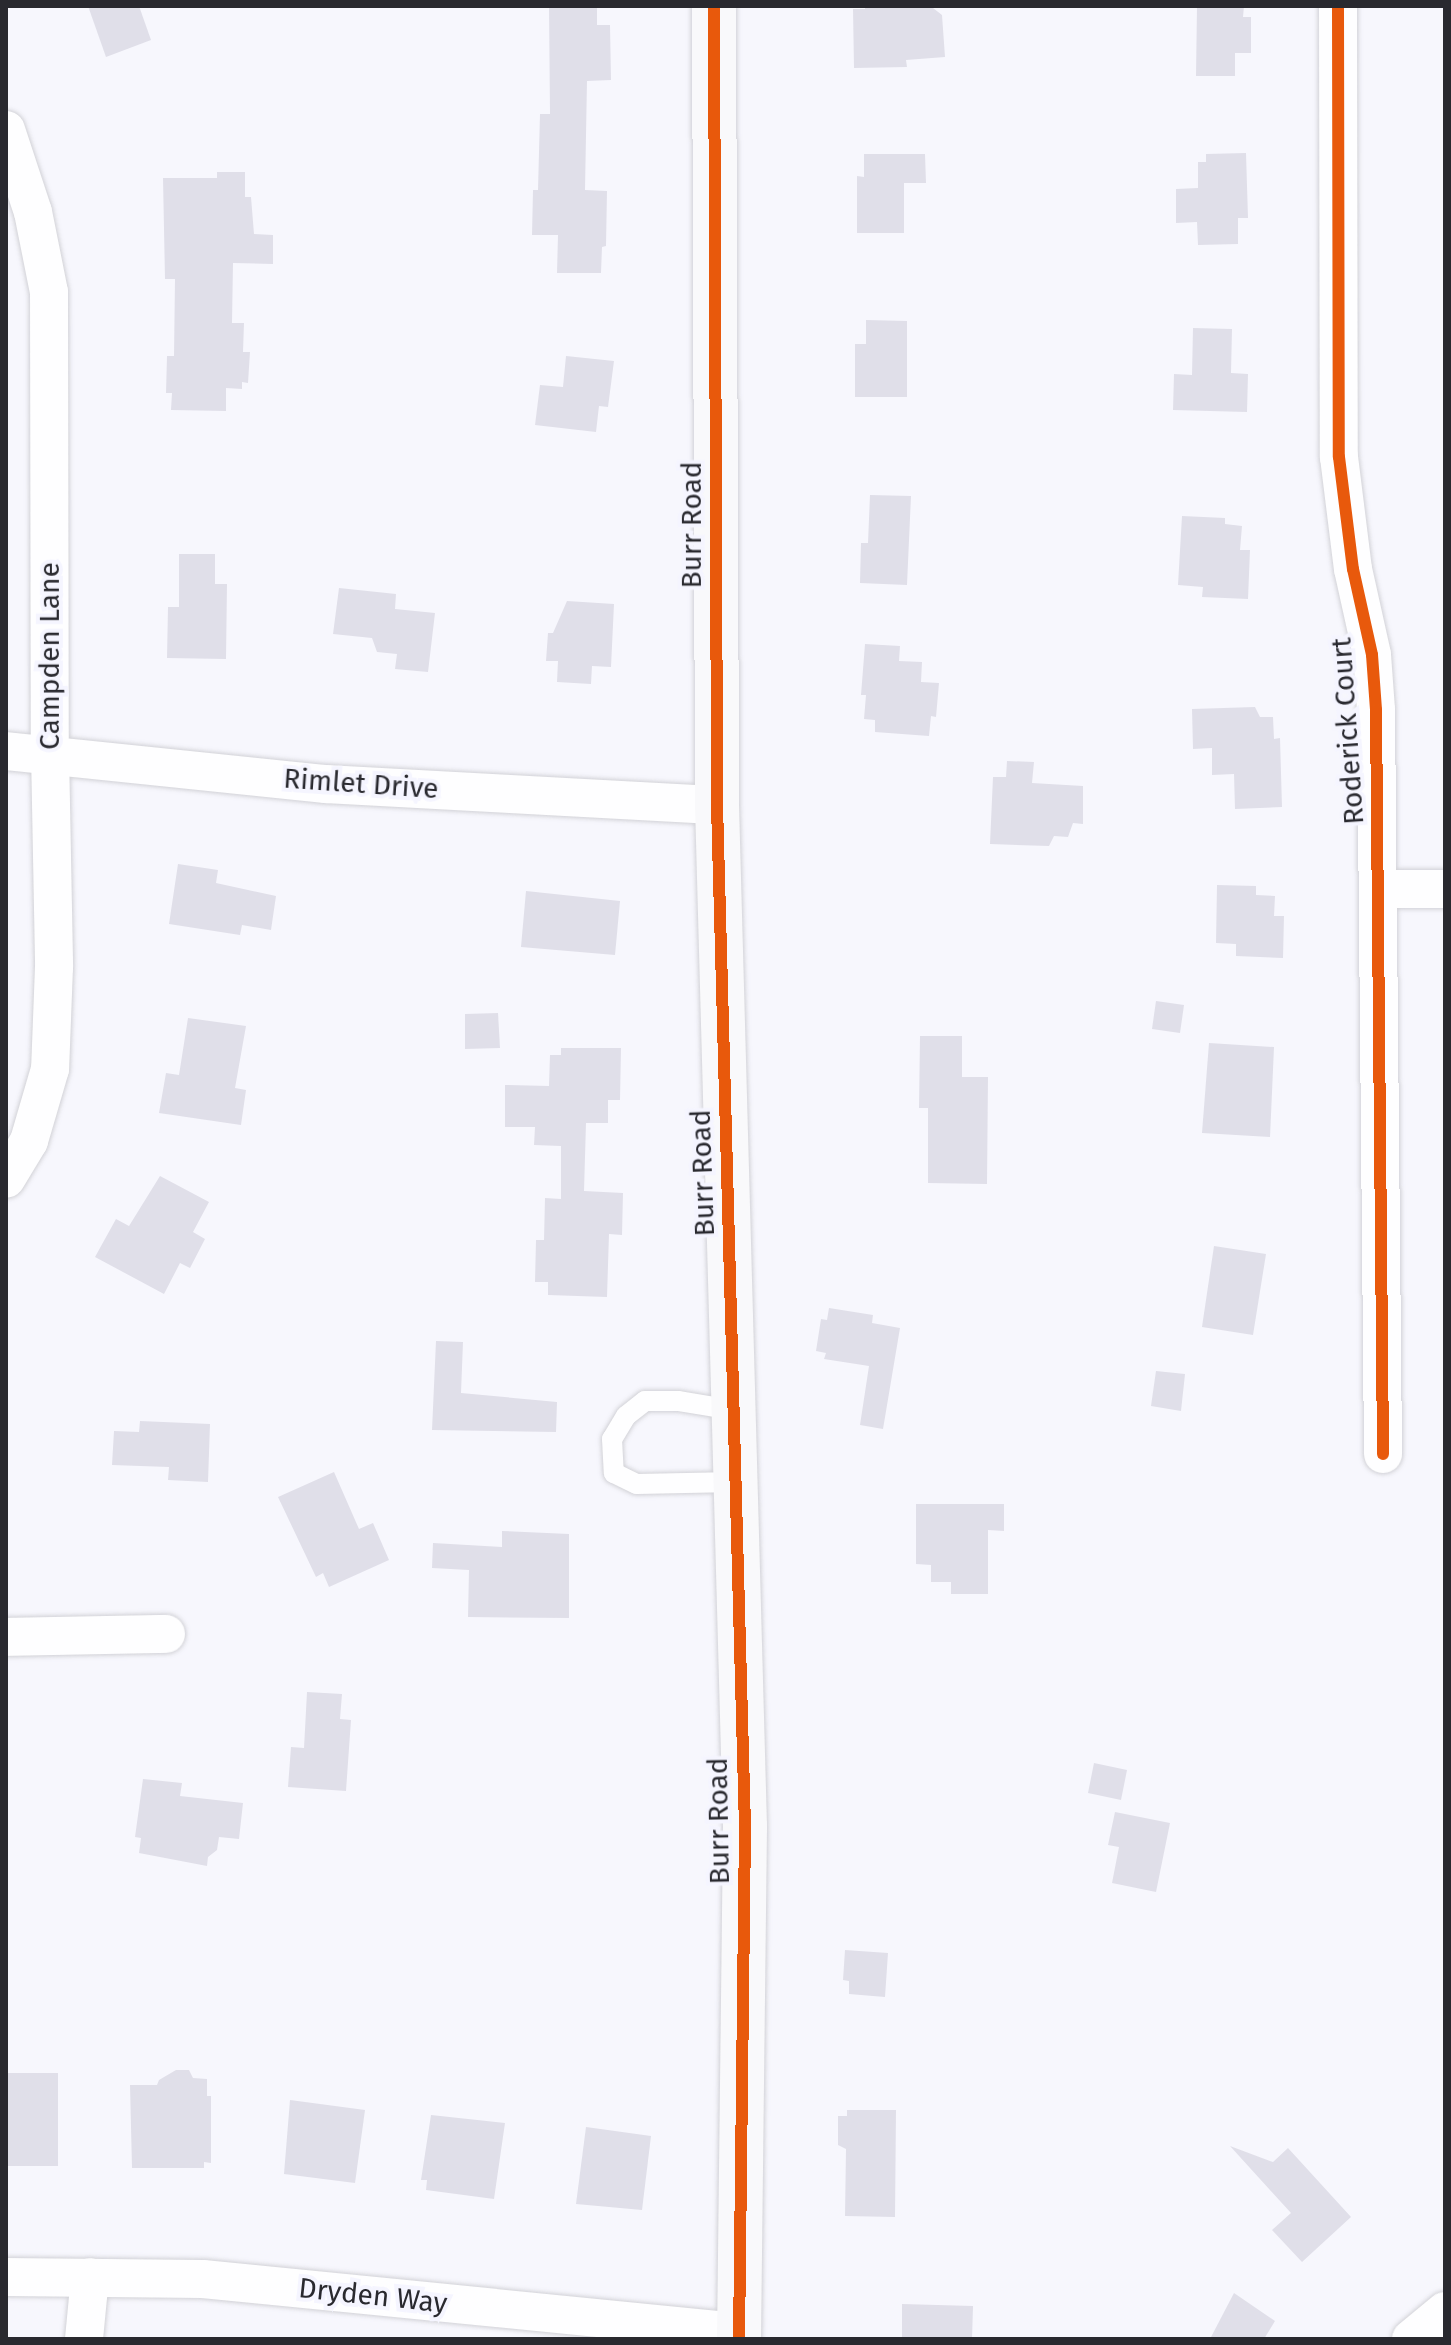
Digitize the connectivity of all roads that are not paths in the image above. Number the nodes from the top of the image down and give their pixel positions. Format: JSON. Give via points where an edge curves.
{"nodes":[{"id":1,"x":714,"y":6,"type":"edge"},
{"id":2,"x":1338,"y":6,"type":"edge"},
{"id":3,"x":6,"y":130,"type":"edge"},
{"id":4,"x":6,"y":751,"type":"edge"},
{"id":5,"x":50,"y":752,"type":"junction"},
{"id":6,"x":717,"y":805,"type":"junction"},
{"id":7,"x":1379,"y":889,"type":"junction"},
{"id":8,"x":1445,"y":889,"type":"edge"},
{"id":9,"x":6,"y":1179,"type":"edge"},
{"id":10,"x":733,"y":1410,"type":"junction"},
{"id":11,"x":1383,"y":1454,"type":"dead end"},
{"id":12,"x":735,"y":1482,"type":"junction"},
{"id":13,"x":166,"y":1634,"type":"dead end"},
{"id":14,"x":6,"y":1637,"type":"edge"},
{"id":15,"x":6,"y":2277,"type":"edge"},
{"id":16,"x":90,"y":2277,"type":"junction"},
{"id":17,"x":1445,"y":2311,"type":"edge"},
{"id":18,"x":739,"y":2336,"type":"edge"},
{"id":19,"x":84,"y":2339,"type":"edge"},
{"id":20,"x":1411,"y":2339,"type":"edge"}],
"edges":[{"from":1,"to":6,"type":"street","name":"Burr Road"},
{"from":2,"to":7,"type":"street","name":"Roderick Court","via":[[1339,457],[1353,569],[1372,655]]},
{"from":3,"to":5,"type":"street","name":"Campden Lane","via":[[33,212],[49,292]]},
{"from":4,"to":5,"type":"street","name":"Rimlet Drive"},
{"from":5,"to":6,"type":"street","name":"Rimlet Drive","via":[[326,784]]},
{"from":5,"to":9,"type":"street","name":"Campden Lane","via":[[50,1069],[29,1141]]},
{"from":6,"to":10,"type":"street","name":"Burr Road"},
{"from":7,"to":8,"type":"street"},
{"from":7,"to":11,"type":"street","name":"Roderick Court"},
{"from":10,"to":12,"type":"street","name":"Burr Road"},
{"from":10,"to":12,"type":"lane","via":[[645,1401],[626,1416],[612,1439],[614,1473],[637,1484]]},
{"from":12,"to":18,"type":"street","name":"Burr Road","via":[[745,1827]]},
{"from":13,"to":14,"type":"street"},
{"from":15,"to":16,"type":"street","name":"Dryden Way"},
{"from":16,"to":18,"type":"street","name":"Dryden Way","via":[[203,2279]]},
{"from":16,"to":19,"type":"street"},
{"from":17,"to":20,"type":"street"}]}
